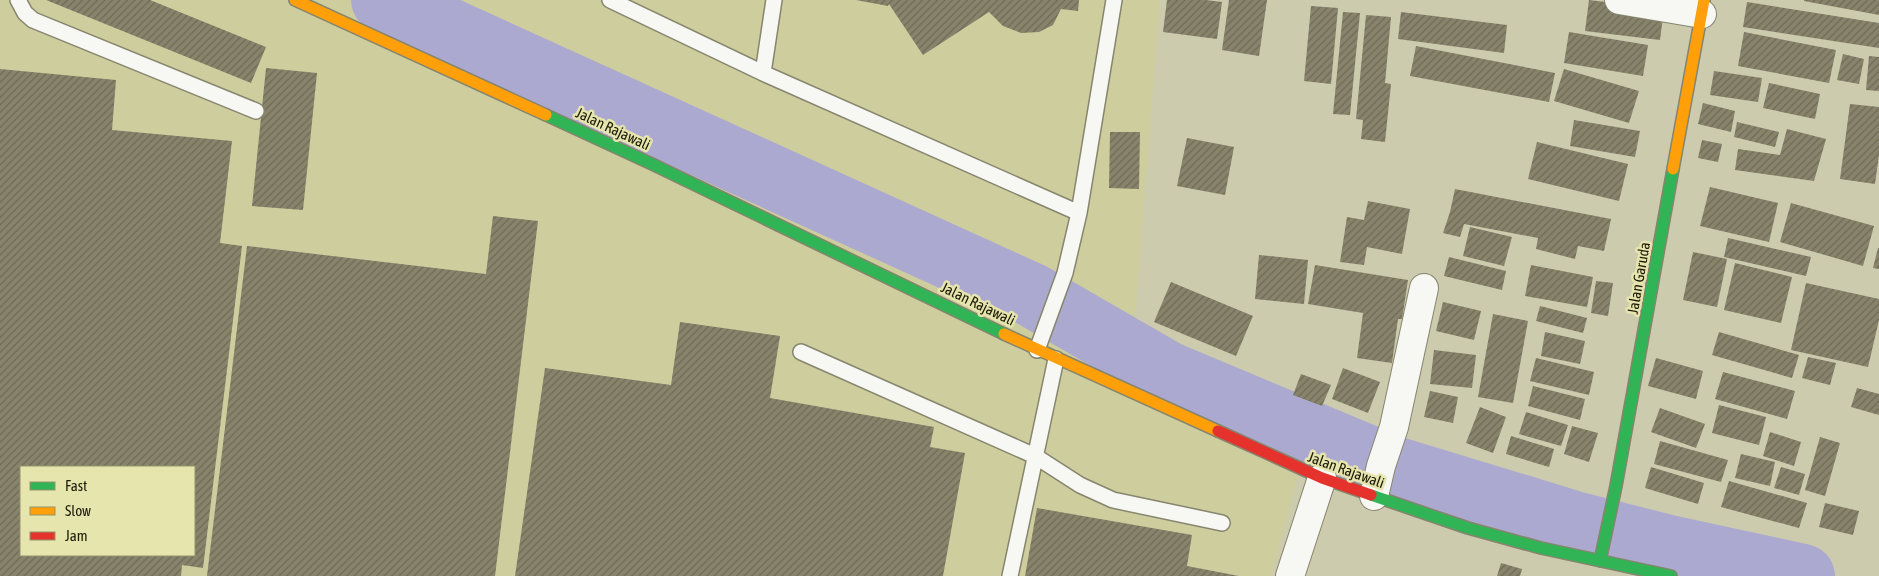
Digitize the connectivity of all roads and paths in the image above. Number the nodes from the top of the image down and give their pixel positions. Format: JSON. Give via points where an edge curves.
{"nodes":[{"id":1,"x":18,"y":0,"type":"edge"},
{"id":2,"x":294,"y":0,"type":"edge"},
{"id":3,"x":610,"y":0,"type":"edge"},
{"id":4,"x":774,"y":0,"type":"edge"},
{"id":5,"x":1114,"y":0,"type":"edge"},
{"id":6,"x":1619,"y":0,"type":"edge"},
{"id":7,"x":1703,"y":7,"type":"edge"},
{"id":8,"x":762,"y":73,"type":"junction"},
{"id":9,"x":256,"y":111,"type":"dead end"},
{"id":10,"x":1080,"y":213,"type":"junction"},
{"id":11,"x":1424,"y":288,"type":"dead end"},
{"id":12,"x":1038,"y":350,"type":"junction"},
{"id":13,"x":801,"y":352,"type":"dead end"},
{"id":14,"x":1056,"y":359,"type":"junction"},
{"id":15,"x":1035,"y":456,"type":"junction"},
{"id":16,"x":1322,"y":478,"type":"junction"},
{"id":17,"x":1374,"y":496,"type":"junction"},
{"id":18,"x":1222,"y":523,"type":"dead end"},
{"id":19,"x":1600,"y":560,"type":"junction"},
{"id":20,"x":1010,"y":576,"type":"edge"},
{"id":21,"x":1290,"y":576,"type":"edge"},
{"id":22,"x":1671,"y":576,"type":"edge"}],
"edges":[{"from":1,"to":9,"type":"lane","via":[[33,20]]},
{"from":2,"to":12,"type":"street","name":"Jalan Rajawali","via":[[652,164]]},
{"from":3,"to":8,"type":"lane"},
{"from":4,"to":8,"type":"lane"},
{"from":5,"to":10,"type":"lane"},
{"from":6,"to":7,"type":"street"},
{"from":7,"to":19,"type":"street","name":"Jalan Garuda"},
{"from":8,"to":10,"type":"lane"},
{"from":10,"to":12,"type":"lane","via":[[1065,273]]},
{"from":11,"to":17,"type":"street","via":[[1394,428]]},
{"from":12,"to":14,"type":"street","name":"Jalan Rajawali"},
{"from":13,"to":15,"type":"lane"},
{"from":14,"to":15,"type":"lane"},
{"from":14,"to":16,"type":"street","name":"Jalan Rajawali"},
{"from":15,"to":18,"type":"lane","via":[[1080,485],[1113,500]]},
{"from":15,"to":20,"type":"lane"},
{"from":16,"to":17,"type":"street","name":"Jalan Rajawali"},
{"from":16,"to":21,"type":"street"},
{"from":17,"to":19,"type":"street","name":"Jalan Rajawali","via":[[1468,528]]},
{"from":19,"to":22,"type":"street","name":"Jalan Rajawali"}]}
